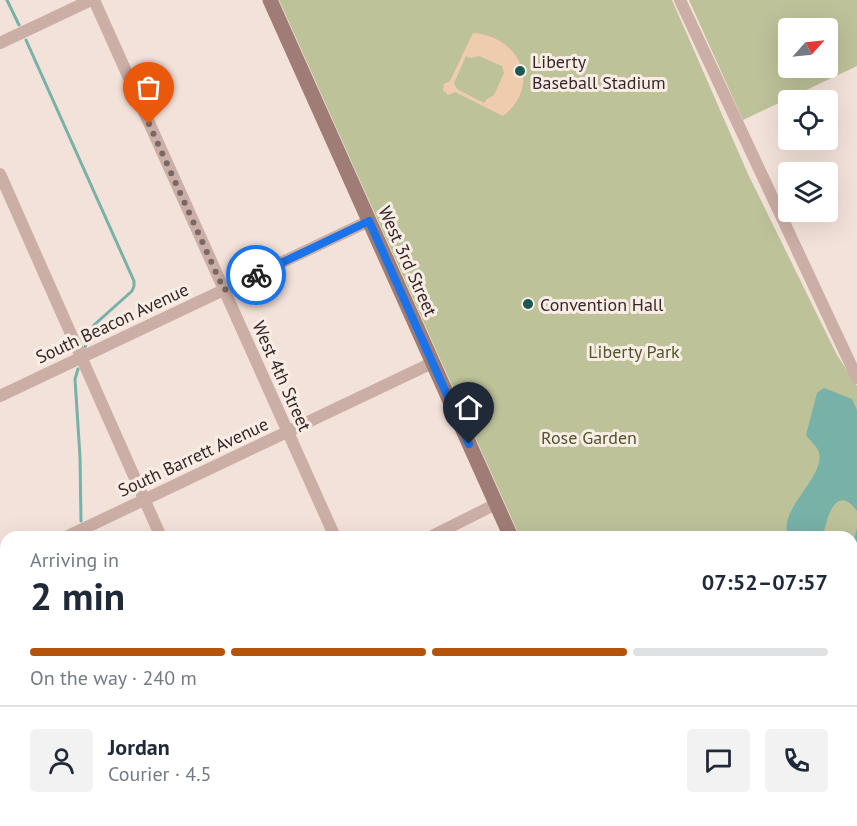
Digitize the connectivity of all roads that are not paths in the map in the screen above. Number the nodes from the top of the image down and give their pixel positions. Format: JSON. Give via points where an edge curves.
{"nodes":[{"id":1,"x":92,"y":0,"type":"edge"},
{"id":2,"x":270,"y":0,"type":"edge"},
{"id":3,"x":680,"y":0,"type":"edge"},
{"id":4,"x":0,"y":43,"type":"edge"},
{"id":5,"x":0,"y":174,"type":"edge"},
{"id":6,"x":369,"y":221,"type":"junction"},
{"id":7,"x":224,"y":290,"type":"junction"},
{"id":8,"x":81,"y":357,"type":"junction"},
{"id":9,"x":432,"y":363,"type":"junction"},
{"id":10,"x":857,"y":378,"type":"edge"},
{"id":11,"x":0,"y":396,"type":"edge"},
{"id":12,"x":288,"y":433,"type":"junction"},
{"id":13,"x":145,"y":500,"type":"junction"},
{"id":14,"x":496,"y":504,"type":"junction"},
{"id":15,"x":79,"y":531,"type":"edge"},
{"id":16,"x":158,"y":531,"type":"edge"},
{"id":17,"x":331,"y":531,"type":"edge"},
{"id":18,"x":442,"y":531,"type":"edge"},
{"id":19,"x":508,"y":531,"type":"edge"}],
"edges":[{"from":1,"to":4,"type":"street"},
{"from":1,"to":7,"type":"street","name":"West 4th Street"},
{"from":2,"to":6,"type":"street","name":"West 3rd Street"},
{"from":3,"to":10,"type":"street"},
{"from":5,"to":8,"type":"street"},
{"from":6,"to":7,"type":"street","name":"South Beacon Avenue"},
{"from":6,"to":9,"type":"street","name":"West 3rd Street"},
{"from":7,"to":8,"type":"street","name":"South Beacon Avenue"},
{"from":7,"to":12,"type":"street","name":"West 4th Street"},
{"from":8,"to":11,"type":"street","name":"South Beacon Avenue"},
{"from":8,"to":13,"type":"street"},
{"from":9,"to":12,"type":"street","name":"South Barrett Avenue"},
{"from":9,"to":14,"type":"street","name":"West 3rd Street"},
{"from":12,"to":13,"type":"street","name":"South Barrett Avenue"},
{"from":12,"to":17,"type":"street","name":"West 4th Street"},
{"from":13,"to":15,"type":"street","name":"South Barrett Avenue"},
{"from":13,"to":16,"type":"street"},
{"from":14,"to":18,"type":"street"},
{"from":14,"to":19,"type":"street","name":"West 3rd Street"}]}
